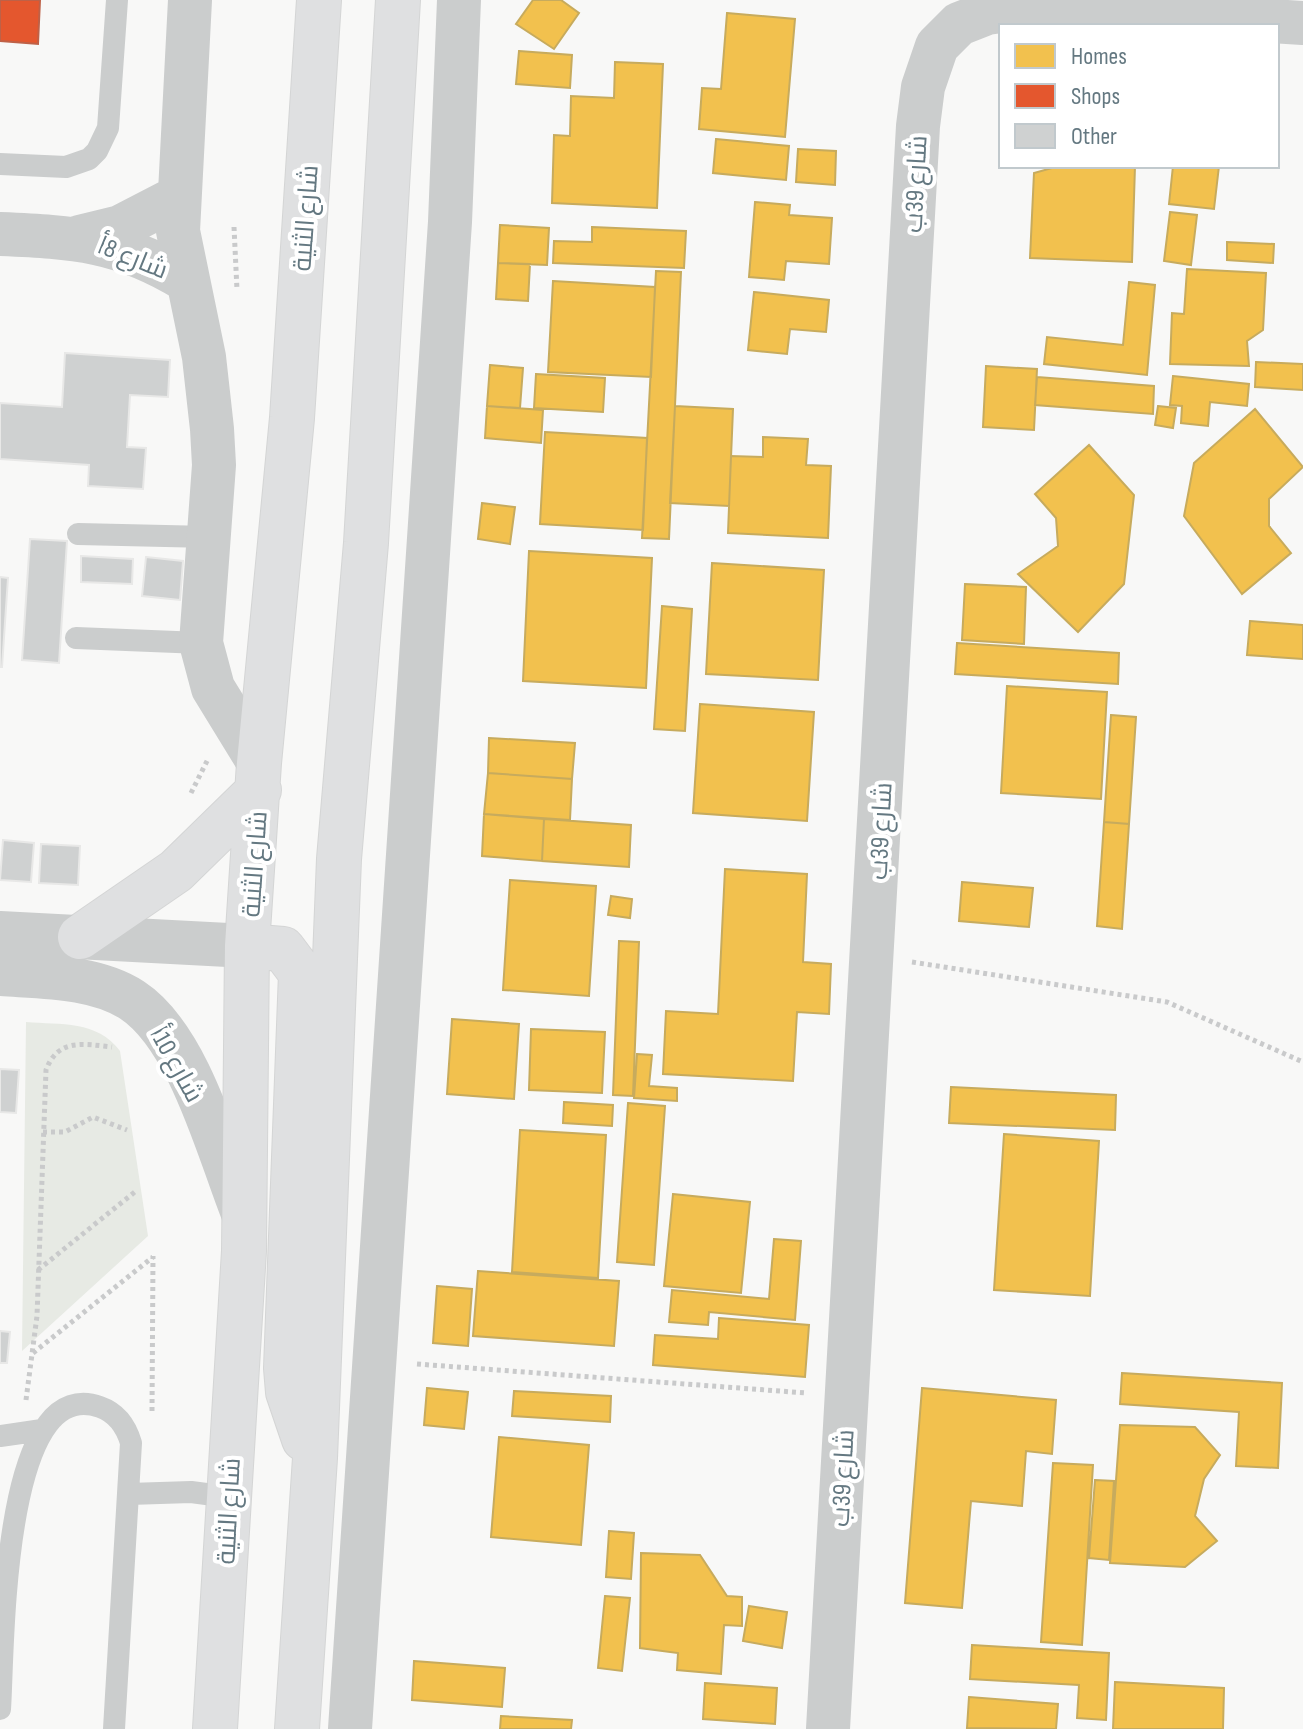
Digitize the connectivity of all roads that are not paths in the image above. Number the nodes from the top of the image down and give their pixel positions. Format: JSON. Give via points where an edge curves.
{"nodes":[{"id":1,"x":117,"y":0,"type":"edge"},
{"id":2,"x":190,"y":0,"type":"edge"},
{"id":3,"x":319,"y":0,"type":"edge"},
{"id":4,"x":398,"y":0,"type":"edge"},
{"id":5,"x":459,"y":0,"type":"edge"},
{"id":6,"x":1303,"y":23,"type":"edge"},
{"id":7,"x":0,"y":164,"type":"edge"},
{"id":8,"x":178,"y":197,"type":"junction"},
{"id":9,"x":0,"y":234,"type":"edge"},
{"id":10,"x":79,"y":237,"type":"junction"},
{"id":11,"x":186,"y":280,"type":"junction"},
{"id":12,"x":78,"y":534,"type":"dead end"},
{"id":13,"x":209,"y":537,"type":"junction"},
{"id":14,"x":76,"y":638,"type":"dead end"},
{"id":15,"x":201,"y":643,"type":"junction"},
{"id":16,"x":259,"y":777,"type":"junction"},
{"id":17,"x":0,"y":933,"type":"edge"},
{"id":18,"x":80,"y":937,"type":"junction"},
{"id":19,"x":247,"y":946,"type":"junction"},
{"id":20,"x":0,"y":974,"type":"edge"},
{"id":21,"x":244,"y":1216,"type":"junction"},
{"id":22,"x":20,"y":1433,"type":"edge"},
{"id":23,"x":315,"y":1458,"type":"junction"},
{"id":24,"x":129,"y":1494,"type":"junction"},
{"id":25,"x":229,"y":1497,"type":"junction"},
{"id":26,"x":0,"y":1709,"type":"edge"},
{"id":27,"x":114,"y":1729,"type":"edge"},
{"id":28,"x":215,"y":1729,"type":"edge"},
{"id":29,"x":297,"y":1729,"type":"edge"},
{"id":30,"x":350,"y":1729,"type":"edge"},
{"id":31,"x":828,"y":1729,"type":"edge"}],
"edges":[{"from":1,"to":7,"type":"lane","via":[[108,128],[97,151],[66,167]]},
{"from":2,"to":8,"type":"street"},
{"from":3,"to":16,"type":"main road","name":"شارع الثنية","via":[[292,418]]},
{"from":4,"to":23,"type":"main road","via":[[366,543],[339,859]]},
{"from":5,"to":30,"type":"street","via":[[450,222]]},
{"from":6,"to":31,"type":"street","name":"شارع 39ب","via":[[1035,6],[987,13],[959,24],[937,46],[923,87]]},
{"from":8,"to":10,"type":"street","name":"شارع 8أ","via":[[130,223]]},
{"from":8,"to":11,"type":"street"},
{"from":9,"to":10,"type":"street","name":"شارع 8أ"},
{"from":10,"to":11,"type":"street","name":"شارع 8أ","via":[[142,256]]},
{"from":11,"to":13,"type":"street","via":[[210,393],[214,465]]},
{"from":12,"to":13,"type":"lane"},
{"from":13,"to":15,"type":"street"},
{"from":14,"to":15,"type":"lane"},
{"from":15,"to":16,"type":"street","via":[[213,688]]},
{"from":16,"to":18,"type":"main road","via":[[176,871]]},
{"from":16,"to":19,"type":"main road","name":"شارع الثنية"},
{"from":17,"to":18,"type":"street"},
{"from":18,"to":19,"type":"street"},
{"from":19,"to":21,"type":"main road","name":"شارع الثنية"},
{"from":19,"to":23,"type":"main road","via":[[283,949],[301,973],[286,1368],[294,1416]]},
{"from":20,"to":21,"type":"street","name":"شارع 10أ","via":[[105,988],[149,1014],[190,1080]]},
{"from":21,"to":25,"type":"main road","name":"شارع الثنية"},
{"from":22,"to":24,"type":"lane","via":[[72,1407],[110,1411],[131,1443]]},
{"from":22,"to":26,"type":"lane","via":[[21,1478],[13,1516]]},
{"from":23,"to":29,"type":"main road"},
{"from":24,"to":25,"type":"lane"},
{"from":24,"to":27,"type":"lane"},
{"from":25,"to":28,"type":"main road","name":"شارع الثنية"}]}
